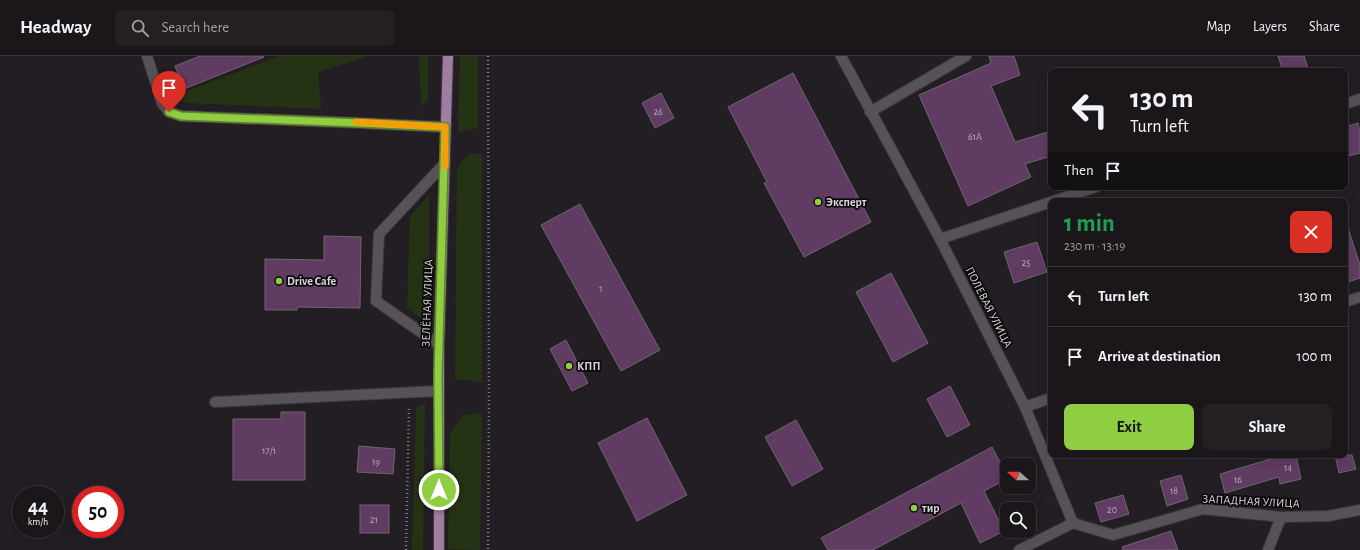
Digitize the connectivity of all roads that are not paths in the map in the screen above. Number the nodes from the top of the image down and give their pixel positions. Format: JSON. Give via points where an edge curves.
{"nodes":[{"id":1,"x":147,"y":56,"type":"edge"},
{"id":2,"x":448,"y":56,"type":"edge"},
{"id":3,"x":841,"y":56,"type":"edge"},
{"id":4,"x":966,"y":56,"type":"edge"},
{"id":5,"x":1360,"y":99,"type":"edge"},
{"id":6,"x":1348,"y":103,"type":"edge"},
{"id":7,"x":870,"y":112,"type":"junction"},
{"id":8,"x":445,"y":127,"type":"junction"},
{"id":9,"x":445,"y":163,"type":"junction"},
{"id":10,"x":1087,"y":190,"type":"edge"},
{"id":11,"x":1061,"y":198,"type":"edge"},
{"id":12,"x":1048,"y":202,"type":"edge"},
{"id":13,"x":940,"y":239,"type":"junction"},
{"id":14,"x":1360,"y":297,"type":"edge"},
{"id":15,"x":1348,"y":301,"type":"edge"},
{"id":16,"x":439,"y":345,"type":"junction"},
{"id":17,"x":438,"y":391,"type":"junction"},
{"id":18,"x":1048,"y":399,"type":"edge"},
{"id":19,"x":215,"y":402,"type":"dead end"},
{"id":20,"x":1025,"y":407,"type":"junction"},
{"id":21,"x":1360,"y":510,"type":"edge"},
{"id":22,"x":1281,"y":517,"type":"junction"},
{"id":23,"x":1073,"y":523,"type":"junction"},
{"id":24,"x":439,"y":550,"type":"edge"},
{"id":25,"x":1019,"y":550,"type":"edge"},
{"id":26,"x":1268,"y":550,"type":"edge"}],
"edges":[{"from":1,"to":8,"type":"street","via":[[162,103],[169,112],[181,116]]},
{"from":2,"to":8,"type":"main road","name":"ЗЕЛЁНАЯ УЛИЦА"},
{"from":3,"to":7,"type":"street","name":"ПОЛЕВАЯ УЛИЦА"},
{"from":4,"to":7,"type":"street"},
{"from":5,"to":6,"type":"street"},
{"from":7,"to":13,"type":"street","name":"ПОЛЕВАЯ УЛИЦА"},
{"from":8,"to":9,"type":"main road","name":"ЗЕЛЁНАЯ УЛИЦА"},
{"from":9,"to":16,"type":"main road","name":"ЗЕЛЁНАЯ УЛИЦА"},
{"from":9,"to":16,"type":"street","via":[[379,234],[376,301]]},
{"from":10,"to":11,"type":"street"},
{"from":12,"to":13,"type":"street"},
{"from":13,"to":20,"type":"street","name":"ПОЛЕВАЯ УЛИЦА"},
{"from":14,"to":15,"type":"street"},
{"from":16,"to":17,"type":"main road","name":"ЗЕЛЁНАЯ УЛИЦА"},
{"from":17,"to":19,"type":"street"},
{"from":17,"to":24,"type":"main road","name":"ЗЕЛЁНАЯ УЛИЦА"},
{"from":18,"to":20,"type":"street"},
{"from":20,"to":23,"type":"street","name":"ПОЛЕВАЯ УЛИЦА"},
{"from":21,"to":22,"type":"street","name":"ЗАПАДНАЯ УЛИЦА","via":[[1328,516]]},
{"from":22,"to":23,"type":"street","name":"ЗАПАДНАЯ УЛИЦА","via":[[1203,509],[1113,535]]},
{"from":22,"to":26,"type":"street"},
{"from":23,"to":25,"type":"street"}]}
